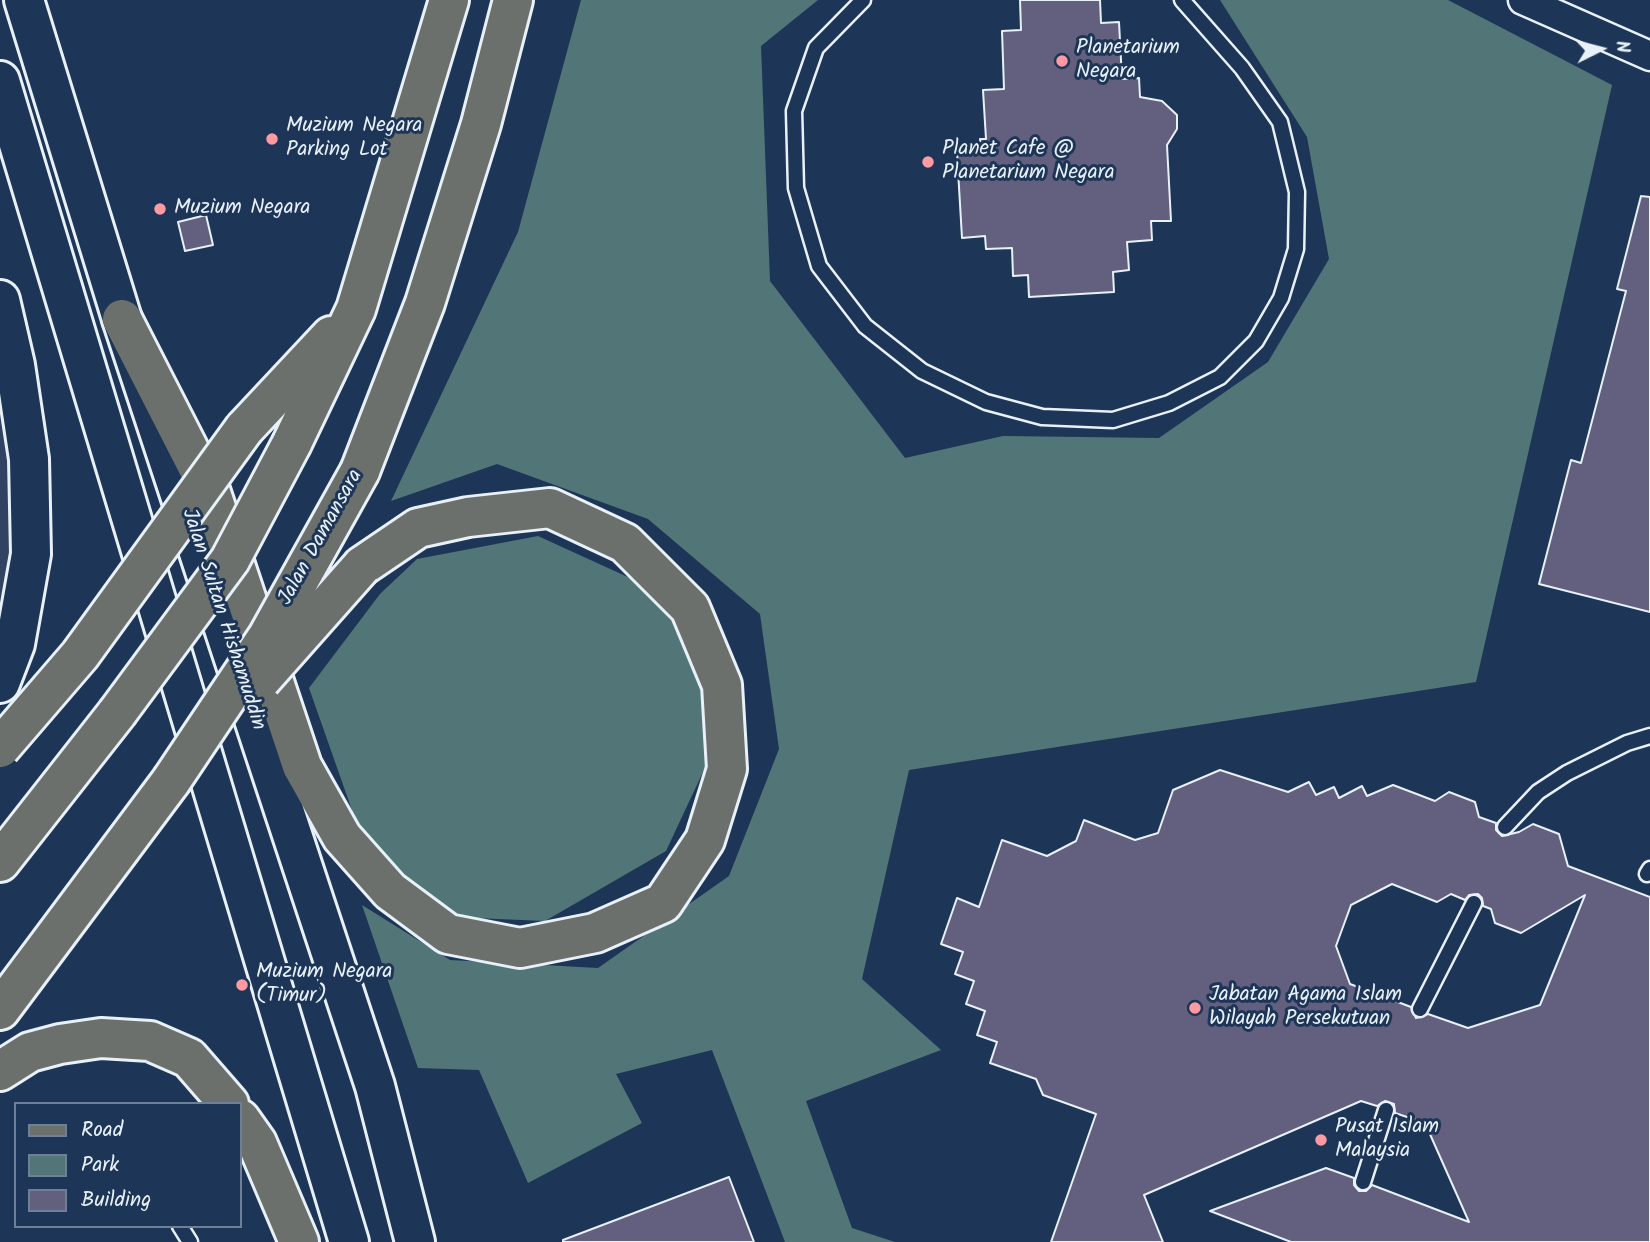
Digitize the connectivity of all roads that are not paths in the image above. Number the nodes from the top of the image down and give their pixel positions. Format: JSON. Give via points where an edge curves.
{"nodes":[{"id":1,"x":24,"y":0,"type":"edge"},
{"id":2,"x":449,"y":0,"type":"edge"},
{"id":3,"x":513,"y":0,"type":"edge"},
{"id":4,"x":863,"y":0,"type":"edge"},
{"id":5,"x":1182,"y":0,"type":"edge"},
{"id":6,"x":1523,"y":0,"type":"edge"},
{"id":7,"x":1650,"y":56,"type":"edge"},
{"id":8,"x":0,"y":81,"type":"edge"},
{"id":9,"x":0,"y":300,"type":"edge"},
{"id":10,"x":356,"y":309,"type":"junction"},
{"id":11,"x":122,"y":319,"type":"junction"},
{"id":12,"x":0,"y":683,"type":"edge"},
{"id":13,"x":1650,"y":736,"type":"edge"},
{"id":14,"x":0,"y":748,"type":"edge"},
{"id":15,"x":171,"y":781,"type":"junction"},
{"id":16,"x":1505,"y":827,"type":"dead end"},
{"id":17,"x":0,"y":862,"type":"edge"},
{"id":18,"x":1474,"y":903,"type":"dead end"},
{"id":19,"x":1420,"y":1009,"type":"dead end"},
{"id":20,"x":0,"y":1010,"type":"edge"},
{"id":21,"x":0,"y":1071,"type":"edge"},
{"id":22,"x":227,"y":1102,"type":"edge"},
{"id":23,"x":1386,"y":1110,"type":"dead end"},
{"id":24,"x":242,"y":1122,"type":"edge"},
{"id":25,"x":1363,"y":1182,"type":"dead end"},
{"id":26,"x":299,"y":1242,"type":"edge"},
{"id":27,"x":349,"y":1242,"type":"edge"},
{"id":28,"x":415,"y":1242,"type":"edge"}],
"edges":[{"from":1,"to":11,"type":"main road","name":"Jalan Sultan Hishamuddin"},
{"from":2,"to":10,"type":"main road"},
{"from":3,"to":15,"type":"main road","name":"Jalan Damansara","bridge":true,"via":[[481,124],[425,303],[360,471],[268,636]]},
{"from":4,"to":5,"type":"lane","via":[[816,48],[794,111],[796,188],[819,266],[865,326],[922,371],[986,402],[1042,417],[1113,420],[1169,403],[1220,377],[1255,341],[1275,309],[1296,249],[1297,192],[1280,122],[1242,68]]},
{"from":6,"to":7,"type":"street"},
{"from":8,"to":27,"type":"main road"},
{"from":9,"to":12,"type":"main road","via":[[29,459],[31,554],[15,644]]},
{"from":10,"to":14,"type":"main road","bridge":true,"via":[[244,429],[80,655]]},
{"from":10,"to":17,"type":"main road","bridge":true,"via":[[230,560]]},
{"from":11,"to":15,"type":"main road","bridge":true,"via":[[211,493],[302,766],[342,837],[390,891],[448,934],[520,948],[594,933],[663,903],[705,840],[727,769],[722,685],[690,608],[625,543],[550,508],[468,517],[418,528],[362,566]]},
{"from":11,"to":28,"type":"main road","name":"Jalan Sultan Hishamuddin","via":[[375,1086]]},
{"from":13,"to":16,"type":"lane","via":[[1567,773],[1538,792]]},
{"from":15,"to":20,"type":"main road","name":"Jalan Damansara"},
{"from":18,"to":19,"type":"lane"},
{"from":21,"to":22,"type":"main road","via":[[30,1052],[60,1044],[101,1038],[150,1041],[189,1058]]},
{"from":23,"to":25,"type":"lane"},
{"from":24,"to":26,"type":"main road","via":[[257,1143]]}]}
